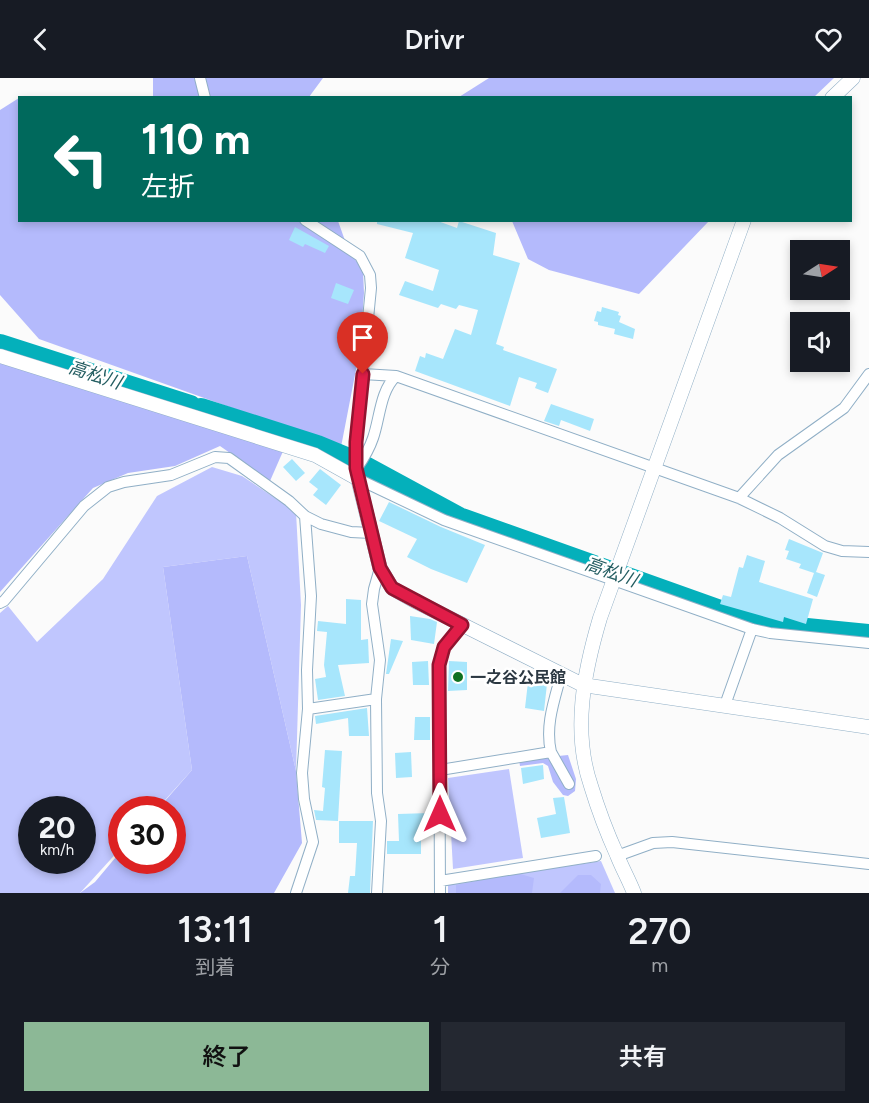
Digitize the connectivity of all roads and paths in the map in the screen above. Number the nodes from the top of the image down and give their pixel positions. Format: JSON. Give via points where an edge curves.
{"nodes":[{"id":1,"x":200,"y":78,"type":"edge"},
{"id":2,"x":853,"y":78,"type":"edge"},
{"id":3,"x":204,"y":96,"type":"edge"},
{"id":4,"x":834,"y":96,"type":"edge"},
{"id":5,"x":308,"y":222,"type":"edge"},
{"id":6,"x":743,"y":222,"type":"edge"},
{"id":7,"x":0,"y":356,"type":"edge"},
{"id":8,"x":363,"y":374,"type":"junction"},
{"id":9,"x":869,"y":374,"type":"edge"},
{"id":10,"x":396,"y":376,"type":"junction"},
{"id":11,"x":655,"y":467,"type":"junction"},
{"id":12,"x":357,"y":474,"type":"junction"},
{"id":13,"x":739,"y":498,"type":"junction"},
{"id":14,"x":305,"y":516,"type":"junction"},
{"id":15,"x":371,"y":533,"type":"junction"},
{"id":16,"x":869,"y":552,"type":"edge"},
{"id":17,"x":380,"y":568,"type":"junction"},
{"id":18,"x":616,"y":575,"type":"junction"},
{"id":19,"x":0,"y":603,"type":"edge"},
{"id":20,"x":462,"y":625,"type":"junction"},
{"id":21,"x":752,"y":629,"type":"junction"},
{"id":22,"x":869,"y":643,"type":"edge"},
{"id":23,"x":561,"y":675,"type":"junction"},
{"id":24,"x":583,"y":685,"type":"junction"},
{"id":25,"x":376,"y":699,"type":"junction"},
{"id":26,"x":725,"y":705,"type":"junction"},
{"id":27,"x":308,"y":709,"type":"junction"},
{"id":28,"x":869,"y":727,"type":"edge"},
{"id":29,"x":551,"y":752,"type":"junction"},
{"id":30,"x":440,"y":770,"type":"junction"},
{"id":31,"x":569,"y":784,"type":"dead end"},
{"id":32,"x":596,"y":856,"type":"dead end"},
{"id":33,"x":617,"y":856,"type":"junction"},
{"id":34,"x":869,"y":864,"type":"edge"},
{"id":35,"x":440,"y":881,"type":"junction"},
{"id":36,"x":296,"y":893,"type":"edge"},
{"id":37,"x":377,"y":893,"type":"edge"},
{"id":38,"x":440,"y":893,"type":"edge"},
{"id":39,"x":634,"y":893,"type":"edge"}],
"edges":[{"from":1,"to":3,"type":"street"},
{"from":2,"to":4,"type":"street"},
{"from":5,"to":8,"type":"street","via":[[360,256],[370,274]]},
{"from":6,"to":11,"type":"street"},
{"from":7,"to":12,"type":"street","via":[[315,455]]},
{"from":8,"to":10,"type":"street"},
{"from":8,"to":12,"type":"street"},
{"from":9,"to":13,"type":"street","via":[[844,408],[778,455]]},
{"from":10,"to":11,"type":"street"},
{"from":10,"to":12,"type":"street","via":[[387,384],[373,439]]},
{"from":11,"to":13,"type":"street"},
{"from":11,"to":18,"type":"street"},
{"from":12,"to":15,"type":"street"},
{"from":12,"to":18,"type":"street","via":[[444,520]]},
{"from":13,"to":16,"type":"street","via":[[825,546]]},
{"from":14,"to":15,"type":"street","via":[[321,524]]},
{"from":14,"to":19,"type":"street","via":[[230,458],[215,457],[171,475],[124,482],[108,487],[84,506]]},
{"from":14,"to":27,"type":"street","via":[[311,596]]},
{"from":15,"to":17,"type":"street"},
{"from":17,"to":20,"type":"street","via":[[392,588]]},
{"from":17,"to":25,"type":"street","via":[[372,604],[380,660]]},
{"from":18,"to":21,"type":"street"},
{"from":18,"to":24,"type":"street"},
{"from":20,"to":23,"type":"street"},
{"from":20,"to":30,"type":"street","via":[[444,647],[439,665]]},
{"from":21,"to":22,"type":"street"},
{"from":21,"to":26,"type":"street"},
{"from":23,"to":24,"type":"street"},
{"from":23,"to":29,"type":"street","via":[[550,717]]},
{"from":24,"to":26,"type":"street"},
{"from":24,"to":33,"type":"street","via":[[584,752],[590,784]]},
{"from":25,"to":27,"type":"street"},
{"from":25,"to":37,"type":"street","via":[[381,821]]},
{"from":26,"to":28,"type":"street"},
{"from":27,"to":36,"type":"street","via":[[302,773],[313,842]]},
{"from":29,"to":30,"type":"street"},
{"from":29,"to":31,"type":"street"},
{"from":30,"to":35,"type":"street"},
{"from":32,"to":35,"type":"street"},
{"from":33,"to":34,"type":"street","via":[[653,843],[672,842]]},
{"from":33,"to":39,"type":"street"},
{"from":35,"to":38,"type":"street"}]}
